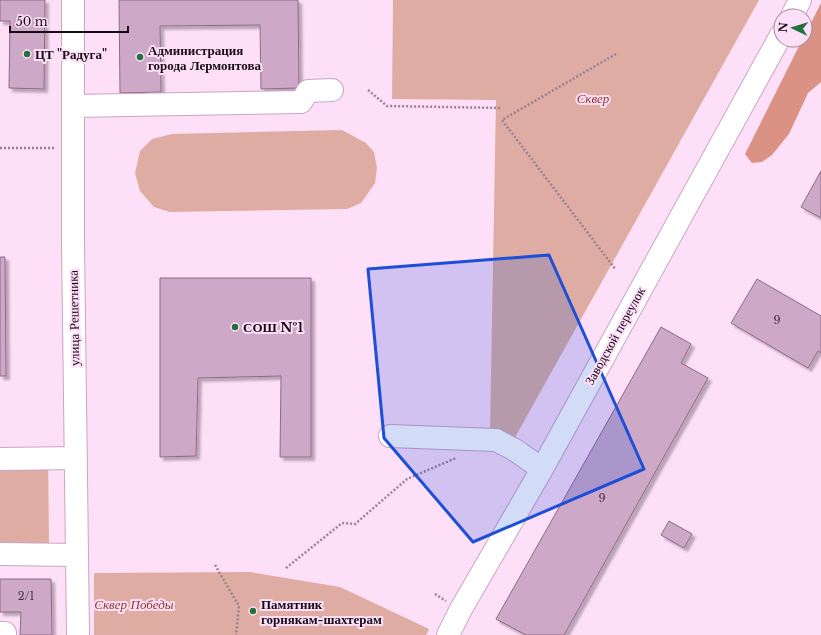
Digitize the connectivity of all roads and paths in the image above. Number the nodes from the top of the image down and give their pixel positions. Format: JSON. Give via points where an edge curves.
{"nodes":[{"id":1,"x":73,"y":0,"type":"edge"},
{"id":2,"x":774,"y":48,"type":"edge"},
{"id":3,"x":616,"y":54,"type":"dead end"},
{"id":4,"x":332,"y":90,"type":"dead end"},
{"id":5,"x":368,"y":90,"type":"dead end"},
{"id":6,"x":73,"y":106,"type":"junction"},
{"id":7,"x":502,"y":108,"type":"dead end"},
{"id":8,"x":0,"y":148,"type":"edge"},
{"id":9,"x":59,"y":148,"type":"dead end"},
{"id":10,"x":616,"y":270,"type":"dead end"},
{"id":11,"x":390,"y":436,"type":"dead end"},
{"id":12,"x":462,"y":455,"type":"dead end"},
{"id":13,"x":76,"y":458,"type":"junction"},
{"id":14,"x":0,"y":459,"type":"edge"},
{"id":15,"x":542,"y":469,"type":"junction"},
{"id":16,"x":0,"y":554,"type":"edge"},
{"id":17,"x":77,"y":555,"type":"junction"},
{"id":18,"x":215,"y":565,"type":"dead end"},
{"id":19,"x":286,"y":568,"type":"dead end"},
{"id":20,"x":0,"y":633,"type":"edge"},
{"id":21,"x":5,"y":635,"type":"edge"},
{"id":22,"x":78,"y":635,"type":"edge"},
{"id":23,"x":236,"y":635,"type":"edge"},
{"id":24,"x":448,"y":635,"type":"edge"}],
"edges":[{"from":1,"to":6,"type":"street","name":"улица Решетника"},
{"from":2,"to":15,"type":"street","name":"Заводской переулок"},
{"from":3,"to":10,"type":"path","via":[[502,120]]},
{"from":4,"to":6,"type":"street","via":[[308,91],[301,102]]},
{"from":5,"to":7,"type":"path","via":[[387,106]]},
{"from":6,"to":13,"type":"street","name":"улица Решетника"},
{"from":8,"to":9,"type":"path"},
{"from":11,"to":15,"type":"street","via":[[496,440]]},
{"from":12,"to":19,"type":"path","via":[[407,479],[355,524],[342,523]]},
{"from":13,"to":14,"type":"street"},
{"from":13,"to":17,"type":"street","name":"улица Решетника"},
{"from":15,"to":24,"type":"street","name":"Заводской переулок"},
{"from":16,"to":17,"type":"street"},
{"from":17,"to":22,"type":"street","name":"улица Решетника"},
{"from":18,"to":23,"type":"path","via":[[239,606]]},
{"from":20,"to":21,"type":"street"}]}
